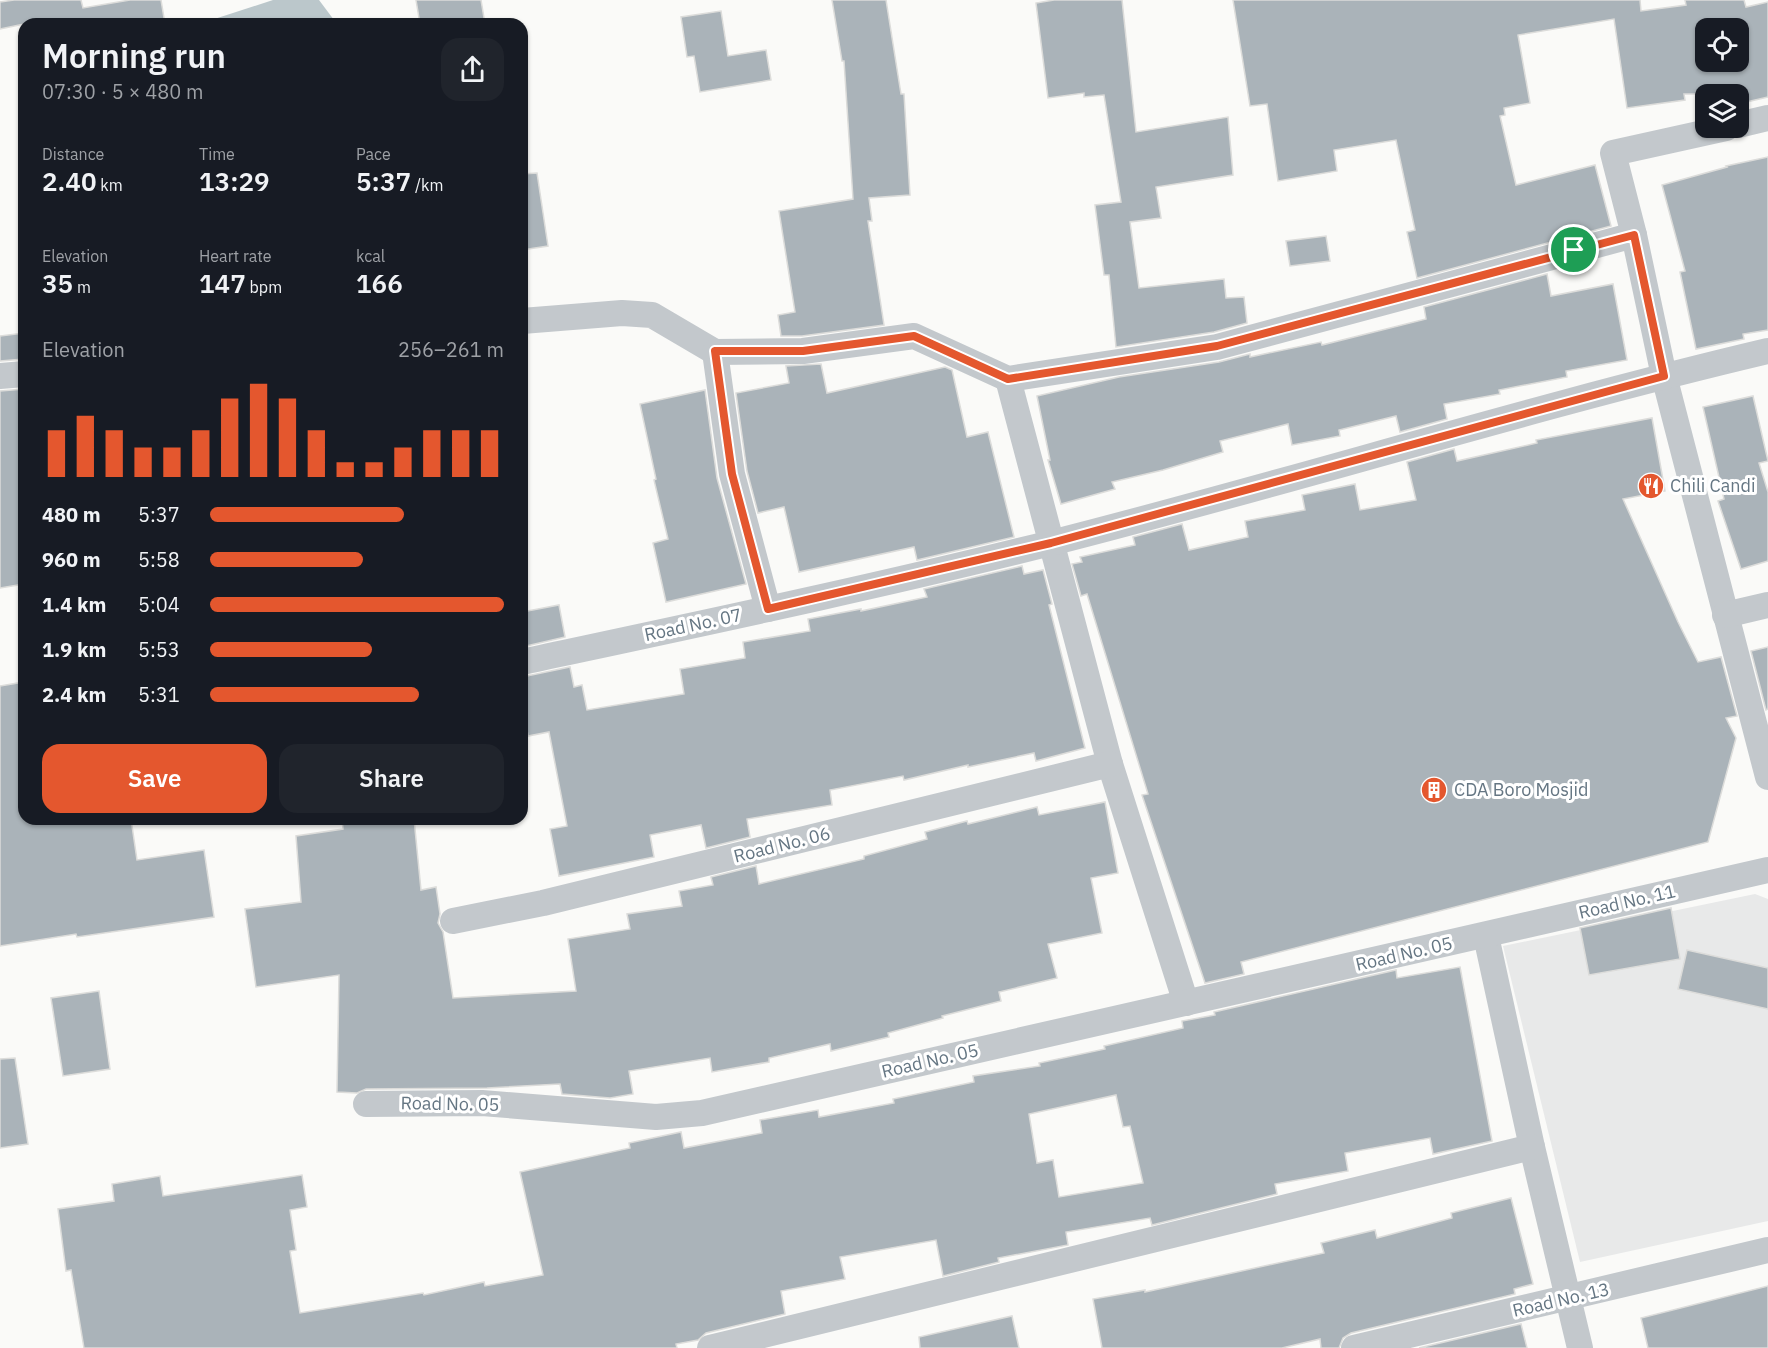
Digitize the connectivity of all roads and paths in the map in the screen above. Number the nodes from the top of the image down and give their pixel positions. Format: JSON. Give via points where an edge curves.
{"nodes":[{"id":1,"x":1768,"y":118,"type":"edge"},
{"id":2,"x":1749,"y":122,"type":"edge"},
{"id":3,"x":1695,"y":135,"type":"edge"},
{"id":4,"x":1634,"y":235,"type":"junction"},
{"id":5,"x":528,"y":321,"type":"edge"},
{"id":6,"x":715,"y":351,"type":"junction"},
{"id":7,"x":1768,"y":351,"type":"edge"},
{"id":8,"x":18,"y":374,"type":"edge"},
{"id":9,"x":0,"y":376,"type":"edge"},
{"id":10,"x":1664,"y":376,"type":"junction"},
{"id":11,"x":1008,"y":379,"type":"junction"},
{"id":12,"x":1051,"y":543,"type":"junction"},
{"id":13,"x":1768,"y":605,"type":"edge"},
{"id":14,"x":768,"y":609,"type":"junction"},
{"id":15,"x":1725,"y":615,"type":"junction"},
{"id":16,"x":528,"y":661,"type":"edge"},
{"id":17,"x":1110,"y":764,"type":"junction"},
{"id":18,"x":1768,"y":777,"type":"edge"},
{"id":19,"x":1768,"y":870,"type":"edge"},
{"id":20,"x":453,"y":921,"type":"dead end"},
{"id":21,"x":1486,"y":936,"type":"junction"},
{"id":22,"x":1186,"y":1003,"type":"junction"},
{"id":23,"x":366,"y":1104,"type":"dead end"},
{"id":24,"x":1532,"y":1147,"type":"junction"},
{"id":25,"x":1768,"y":1250,"type":"edge"},
{"id":26,"x":1567,"y":1299,"type":"junction"},
{"id":27,"x":710,"y":1348,"type":"edge"},
{"id":28,"x":1354,"y":1348,"type":"edge"},
{"id":29,"x":1580,"y":1348,"type":"edge"}],
"edges":[{"from":1,"to":2,"type":"street"},
{"from":3,"to":4,"type":"street","via":[[1613,153]]},
{"from":4,"to":10,"type":"street"},
{"from":4,"to":11,"type":"street","via":[[1217,346]]},
{"from":5,"to":6,"type":"street","via":[[622,313],[652,315]]},
{"from":6,"to":11,"type":"street","via":[[803,351],[914,336]]},
{"from":6,"to":14,"type":"street","via":[[732,474]]},
{"from":7,"to":10,"type":"street","name":"Road No. 07"},
{"from":8,"to":9,"type":"street"},
{"from":10,"to":12,"type":"street","name":"Road No. 07"},
{"from":10,"to":15,"type":"street"},
{"from":11,"to":12,"type":"street"},
{"from":12,"to":14,"type":"street","name":"Road No. 07"},
{"from":12,"to":17,"type":"street"},
{"from":13,"to":15,"type":"street"},
{"from":14,"to":16,"type":"street","name":"Road No. 07"},
{"from":15,"to":18,"type":"street"},
{"from":17,"to":20,"type":"street","name":"Road No. 06","via":[[543,903]]},
{"from":17,"to":22,"type":"street"},
{"from":19,"to":21,"type":"street","name":"Road No. 11"},
{"from":21,"to":22,"type":"street","name":"Road No. 05"},
{"from":21,"to":24,"type":"street"},
{"from":22,"to":23,"type":"street","name":"Road No. 05","via":[[702,1113],[656,1117],[483,1103]]},
{"from":24,"to":26,"type":"street"},
{"from":24,"to":27,"type":"street"},
{"from":25,"to":26,"type":"street","name":"Road No. 13"},
{"from":26,"to":28,"type":"street","name":"Road No. 13"},
{"from":26,"to":29,"type":"street"}]}
